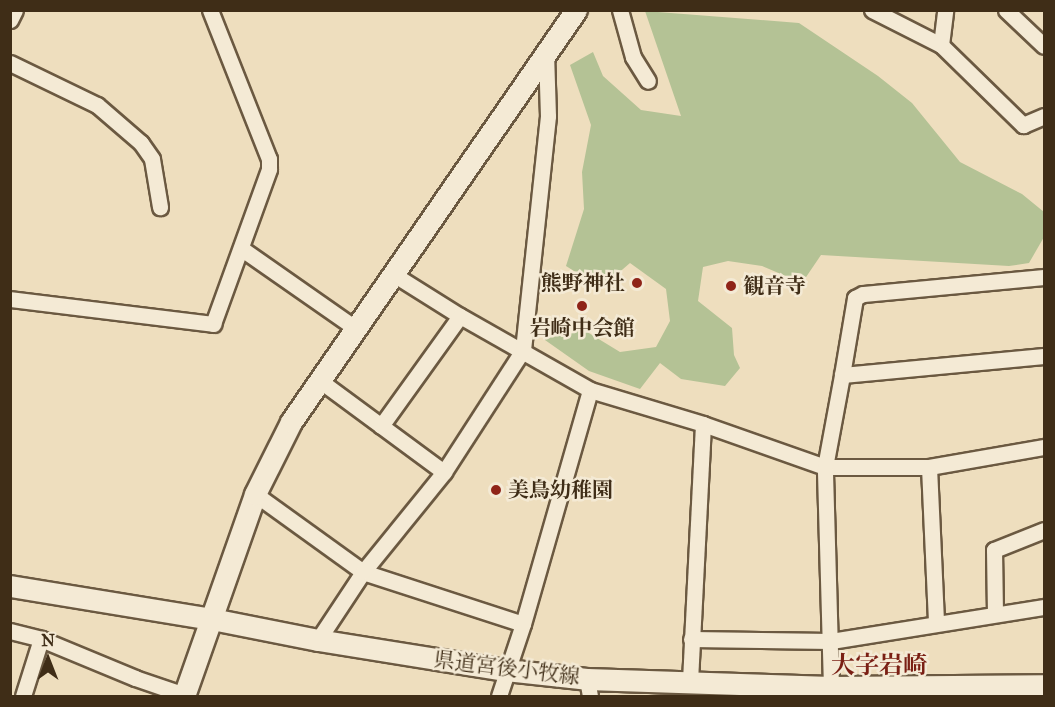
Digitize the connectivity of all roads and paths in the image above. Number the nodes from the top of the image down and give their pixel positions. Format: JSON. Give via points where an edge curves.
{"nodes":[{"id":1,"x":15,"y":10,"type":"edge"},
{"id":2,"x":210,"y":10,"type":"edge"},
{"id":3,"x":576,"y":10,"type":"edge"},
{"id":4,"x":620,"y":10,"type":"edge"},
{"id":5,"x":872,"y":10,"type":"edge"},
{"id":6,"x":945,"y":10,"type":"edge"},
{"id":7,"x":1006,"y":10,"type":"edge"},
{"id":8,"x":10,"y":20,"type":"edge"},
{"id":9,"x":941,"y":45,"type":"junction"},
{"id":10,"x":1044,"y":46,"type":"edge"},
{"id":11,"x":546,"y":52,"type":"junction"},
{"id":12,"x":10,"y":63,"type":"edge"},
{"id":13,"x":648,"y":81,"type":"dead end"},
{"id":14,"x":1044,"y":116,"type":"edge"},
{"id":15,"x":160,"y":207,"type":"dead end"},
{"id":16,"x":242,"y":249,"type":"junction"},
{"id":17,"x":393,"y":274,"type":"junction"},
{"id":18,"x":1044,"y":277,"type":"edge"},
{"id":19,"x":10,"y":299,"type":"edge"},
{"id":20,"x":459,"y":316,"type":"junction"},
{"id":21,"x":354,"y":327,"type":"junction"},
{"id":22,"x":523,"y":350,"type":"junction"},
{"id":23,"x":1044,"y":356,"type":"edge"},
{"id":24,"x":842,"y":375,"type":"junction"},
{"id":25,"x":319,"y":380,"type":"junction"},
{"id":26,"x":590,"y":390,"type":"junction"},
{"id":27,"x":703,"y":424,"type":"junction"},
{"id":28,"x":381,"y":426,"type":"junction"},
{"id":29,"x":1044,"y":447,"type":"edge"},
{"id":30,"x":825,"y":467,"type":"junction"},
{"id":31,"x":929,"y":467,"type":"junction"},
{"id":32,"x":444,"y":472,"type":"junction"},
{"id":33,"x":255,"y":494,"type":"junction"},
{"id":34,"x":1044,"y":530,"type":"edge"},
{"id":35,"x":363,"y":572,"type":"junction"},
{"id":36,"x":10,"y":586,"type":"edge"},
{"id":37,"x":1044,"y":607,"type":"edge"},
{"id":38,"x":996,"y":613,"type":"junction"},
{"id":39,"x":212,"y":619,"type":"junction"},
{"id":40,"x":936,"y":622,"type":"junction"},
{"id":41,"x":523,"y":624,"type":"junction"},
{"id":42,"x":10,"y":631,"type":"edge"},
{"id":43,"x":42,"y":639,"type":"junction"},
{"id":44,"x":691,"y":639,"type":"junction"},
{"id":45,"x":318,"y":640,"type":"junction"},
{"id":46,"x":831,"y":640,"type":"junction"},
{"id":47,"x":506,"y":670,"type":"junction"},
{"id":48,"x":690,"y":681,"type":"junction"},
{"id":49,"x":1044,"y":685,"type":"edge"},
{"id":50,"x":589,"y":688,"type":"edge"},
{"id":51,"x":831,"y":692,"type":"edge"},
{"id":52,"x":23,"y":696,"type":"edge"},
{"id":53,"x":184,"y":696,"type":"edge"},
{"id":54,"x":499,"y":696,"type":"edge"}],
"edges":[{"from":1,"to":8,"type":"street"},
{"from":2,"to":16,"type":"street","via":[[269,159],[269,170]]},
{"from":3,"to":11,"type":"main road"},
{"from":4,"to":13,"type":"street","via":[[633,57]]},
{"from":5,"to":9,"type":"street"},
{"from":6,"to":9,"type":"street"},
{"from":7,"to":10,"type":"street"},
{"from":9,"to":14,"type":"street","via":[[1023,125]]},
{"from":11,"to":17,"type":"main road"},
{"from":11,"to":22,"type":"street","via":[[548,116]]},
{"from":12,"to":15,"type":"street","via":[[97,105],[141,143],[152,159]]},
{"from":16,"to":19,"type":"street","via":[[213,324],[209,325]]},
{"from":16,"to":21,"type":"street"},
{"from":17,"to":20,"type":"street"},
{"from":17,"to":21,"type":"main road"},
{"from":18,"to":24,"type":"street","via":[[863,294],[855,298]]},
{"from":20,"to":22,"type":"street"},
{"from":20,"to":28,"type":"street"},
{"from":21,"to":25,"type":"main road"},
{"from":22,"to":26,"type":"street"},
{"from":22,"to":32,"type":"street"},
{"from":23,"to":24,"type":"street"},
{"from":24,"to":30,"type":"street"},
{"from":25,"to":28,"type":"street"},
{"from":25,"to":33,"type":"main road","via":[[291,422]]},
{"from":26,"to":27,"type":"street"},
{"from":26,"to":41,"type":"street"},
{"from":27,"to":30,"type":"street"},
{"from":27,"to":44,"type":"street"},
{"from":28,"to":32,"type":"street"},
{"from":29,"to":31,"type":"street"},
{"from":30,"to":31,"type":"street"},
{"from":30,"to":46,"type":"street"},
{"from":31,"to":40,"type":"street"},
{"from":32,"to":35,"type":"street"},
{"from":33,"to":35,"type":"street"},
{"from":33,"to":39,"type":"main road"},
{"from":34,"to":38,"type":"street","via":[[994,550]]},
{"from":35,"to":41,"type":"street"},
{"from":35,"to":45,"type":"street"},
{"from":36,"to":39,"type":"main road","name":"県道宮後小牧線"},
{"from":37,"to":38,"type":"street"},
{"from":38,"to":40,"type":"street"},
{"from":39,"to":45,"type":"main road","name":"県道宮後小牧線"},
{"from":39,"to":53,"type":"main road"},
{"from":40,"to":46,"type":"street"},
{"from":41,"to":47,"type":"street"},
{"from":42,"to":43,"type":"street"},
{"from":43,"to":52,"type":"street"},
{"from":43,"to":53,"type":"street"},
{"from":44,"to":46,"type":"street"},
{"from":44,"to":48,"type":"street"},
{"from":45,"to":47,"type":"main road","name":"県道宮後小牧線"},
{"from":46,"to":51,"type":"street"},
{"from":47,"to":50,"type":"main road","name":"県道宮後小牧線"},
{"from":47,"to":54,"type":"street"},
{"from":48,"to":50,"type":"main road","name":"県道宮後小牧線"},
{"from":48,"to":51,"type":"main road","name":"県道宮後小牧線"},
{"from":49,"to":51,"type":"main road","name":"県道宮後小牧線"}]}
